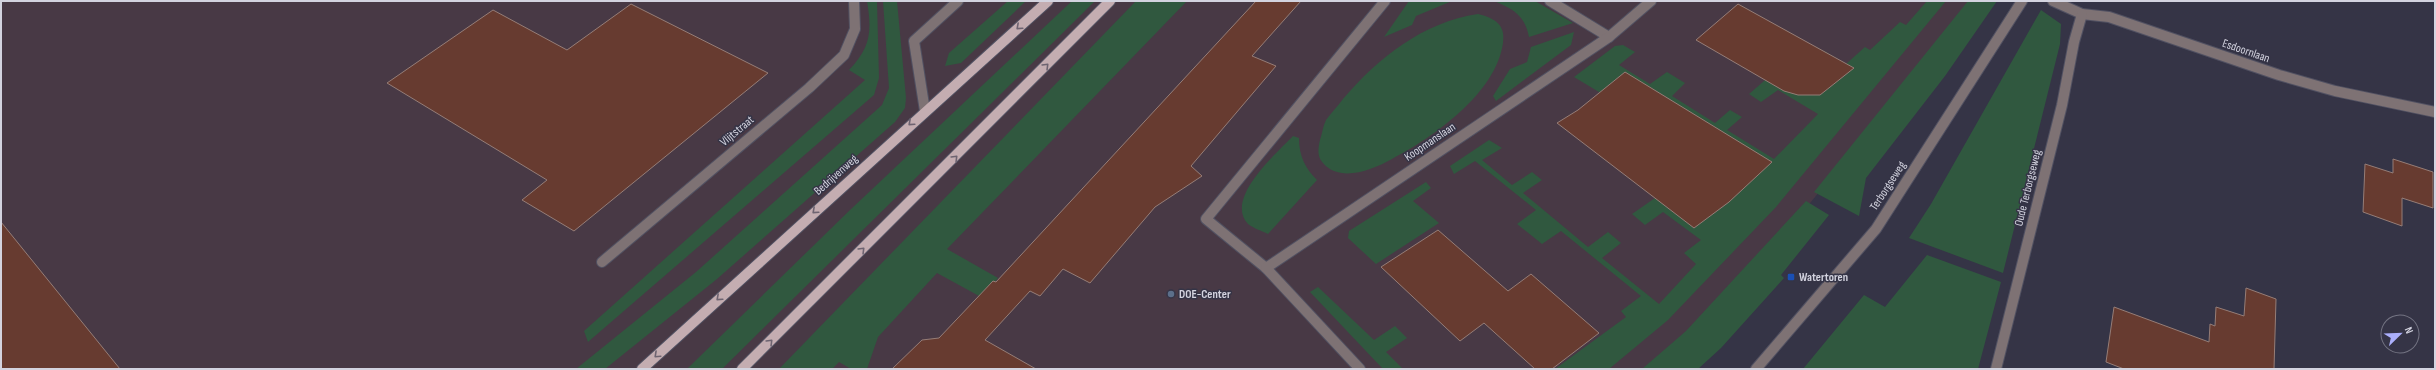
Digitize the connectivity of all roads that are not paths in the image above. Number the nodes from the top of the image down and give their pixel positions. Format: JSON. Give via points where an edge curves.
{"nodes":[{"id":1,"x":854,"y":1,"type":"edge"},
{"id":2,"x":958,"y":1,"type":"edge"},
{"id":3,"x":1048,"y":1,"type":"edge"},
{"id":4,"x":1110,"y":1,"type":"edge"},
{"id":5,"x":1385,"y":1,"type":"edge"},
{"id":6,"x":1550,"y":1,"type":"edge"},
{"id":7,"x":1651,"y":1,"type":"edge"},
{"id":8,"x":2022,"y":1,"type":"edge"},
{"id":9,"x":2053,"y":1,"type":"edge"},
{"id":10,"x":2082,"y":14,"type":"junction"},
{"id":11,"x":1609,"y":37,"type":"junction"},
{"id":12,"x":925,"y":111,"type":"junction"},
{"id":13,"x":2435,"y":112,"type":"edge"},
{"id":14,"x":602,"y":262,"type":"dead end"},
{"id":15,"x":1266,"y":268,"type":"junction"},
{"id":16,"x":642,"y":369,"type":"edge"},
{"id":17,"x":742,"y":369,"type":"edge"},
{"id":18,"x":1360,"y":369,"type":"edge"},
{"id":19,"x":1756,"y":369,"type":"edge"},
{"id":20,"x":1996,"y":369,"type":"edge"}],
"edges":[{"from":1,"to":14,"type":"street","name":"Vlijtstraat","via":[[855,29],[844,55],[809,88]]},
{"from":2,"to":12,"type":"street","via":[[914,41]]},
{"from":3,"to":12,"type":"main road","name":"Bedrijvenweg","one_way":true},
{"from":17,"to":4,"type":"main road","one_way":true},
{"from":5,"to":15,"type":"street","via":[[1206,218]]},
{"from":6,"to":11,"type":"street"},
{"from":7,"to":11,"type":"street","name":"Koopmanslaan"},
{"from":8,"to":19,"type":"street","name":"Terborgseweg","via":[[1876,229]]},
{"from":9,"to":10,"type":"street","name":"Esdoornlaan"},
{"from":10,"to":13,"type":"street","name":"Esdoornlaan","via":[[2109,17],[2335,91]]},
{"from":10,"to":20,"type":"street","name":"Oude Terborgseweg"},
{"from":11,"to":15,"type":"street","name":"Koopmanslaan"},
{"from":12,"to":16,"type":"main road","name":"Bedrijvenweg","one_way":true},
{"from":15,"to":18,"type":"street"}]}
